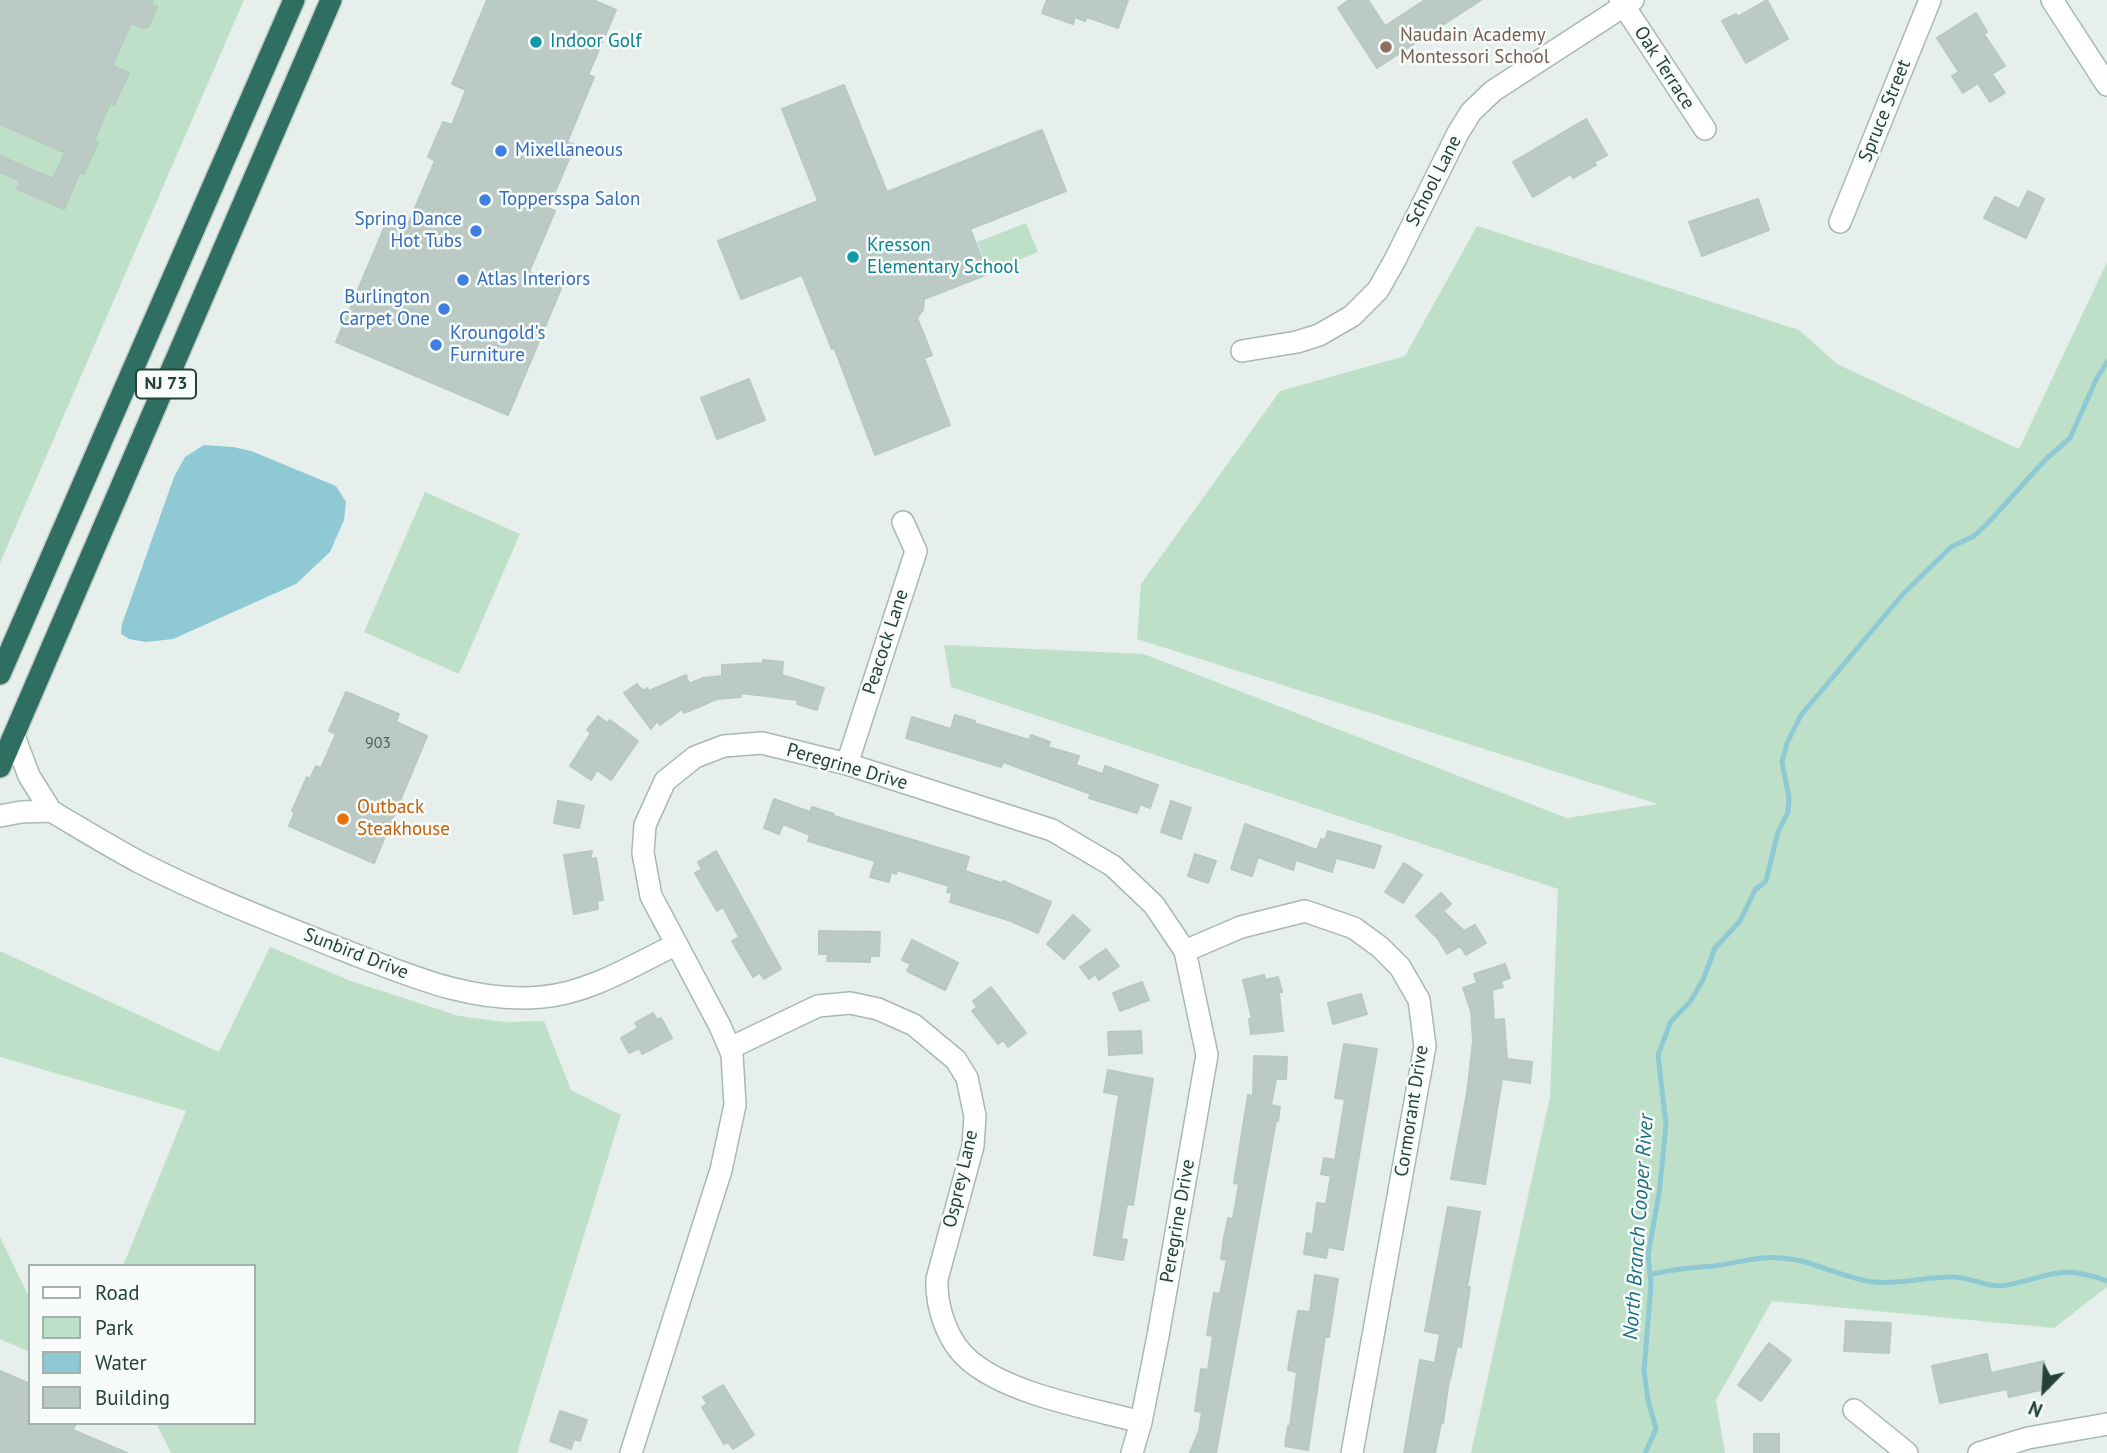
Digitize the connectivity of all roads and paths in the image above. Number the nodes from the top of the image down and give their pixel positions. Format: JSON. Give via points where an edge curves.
{"nodes":[{"id":1,"x":294,"y":0,"type":"edge"},
{"id":2,"x":331,"y":0,"type":"edge"},
{"id":3,"x":1930,"y":0,"type":"edge"},
{"id":4,"x":2052,"y":0,"type":"edge"},
{"id":5,"x":1625,"y":2,"type":"edge"},
{"id":6,"x":2107,"y":85,"type":"edge"},
{"id":7,"x":1705,"y":130,"type":"dead end"},
{"id":8,"x":1840,"y":222,"type":"dead end"},
{"id":9,"x":1242,"y":351,"type":"dead end"},
{"id":10,"x":903,"y":522,"type":"dead end"},
{"id":11,"x":0,"y":674,"type":"edge"},
{"id":12,"x":14,"y":736,"type":"junction"},
{"id":13,"x":847,"y":764,"type":"junction"},
{"id":14,"x":0,"y":767,"type":"edge"},
{"id":15,"x":51,"y":811,"type":"junction"},
{"id":16,"x":0,"y":816,"type":"edge"},
{"id":17,"x":675,"y":945,"type":"junction"},
{"id":18,"x":1185,"y":951,"type":"junction"},
{"id":19,"x":730,"y":1048,"type":"junction"},
{"id":20,"x":1854,"y":1410,"type":"dead end"},
{"id":21,"x":1141,"y":1422,"type":"junction"},
{"id":22,"x":2107,"y":1424,"type":"edge"},
{"id":23,"x":631,"y":1453,"type":"edge"},
{"id":24,"x":1132,"y":1453,"type":"edge"},
{"id":25,"x":1352,"y":1453,"type":"edge"},
{"id":26,"x":1907,"y":1453,"type":"edge"},
{"id":27,"x":1979,"y":1453,"type":"edge"}],
"edges":[{"from":1,"to":11,"type":"highway","number":"NJ 73"},
{"from":2,"to":12,"type":"highway","number":"NJ 73"},
{"from":3,"to":8,"type":"street","name":"Spruce Street"},
{"from":4,"to":6,"type":"street"},
{"from":5,"to":7,"type":"street","name":"Oak Terrace"},
{"from":5,"to":9,"type":"street","name":"School Lane","via":[[1493,91],[1471,112],[1378,290],[1352,316],[1297,342]]},
{"from":10,"to":13,"type":"street","name":"Peacock Lane","via":[[916,551]]},
{"from":12,"to":14,"type":"highway","number":"NJ 73"},
{"from":12,"to":15,"type":"street","name":"Sunbird Drive","via":[[29,776]]},
{"from":13,"to":17,"type":"street","name":"Peregrine Drive","via":[[762,743],[724,746],[695,757],[665,781],[645,825],[643,853],[651,896]]},
{"from":13,"to":18,"type":"street","name":"Peregrine Drive","via":[[1052,830],[1113,866],[1154,905]]},
{"from":15,"to":16,"type":"street"},
{"from":15,"to":17,"type":"street","name":"Sunbird Drive","via":[[138,862],[217,899],[362,957],[472,994],[545,997],[615,975]]},
{"from":17,"to":19,"type":"street","name":"Peregrine Drive"},
{"from":18,"to":21,"type":"street","name":"Peregrine Drive","via":[[1207,1055]]},
{"from":18,"to":25,"type":"street","name":"Cormorant Drive","via":[[1241,928],[1305,911],[1354,929],[1380,947],[1400,967],[1419,1000],[1425,1045]]},
{"from":19,"to":21,"type":"street","name":"Osprey Lane","via":[[818,1006],[850,1003],[890,1014],[937,1042],[967,1078],[975,1116],[973,1146],[937,1279],[936,1297],[947,1329],[959,1351],[995,1377],[1025,1390]]},
{"from":19,"to":23,"type":"street","name":"Peregrine Drive","via":[[734,1105],[721,1170]]},
{"from":20,"to":26,"type":"street"},
{"from":21,"to":24,"type":"street","name":"Peregrine Drive"},
{"from":22,"to":27,"type":"street","via":[[2028,1438]]}]}
